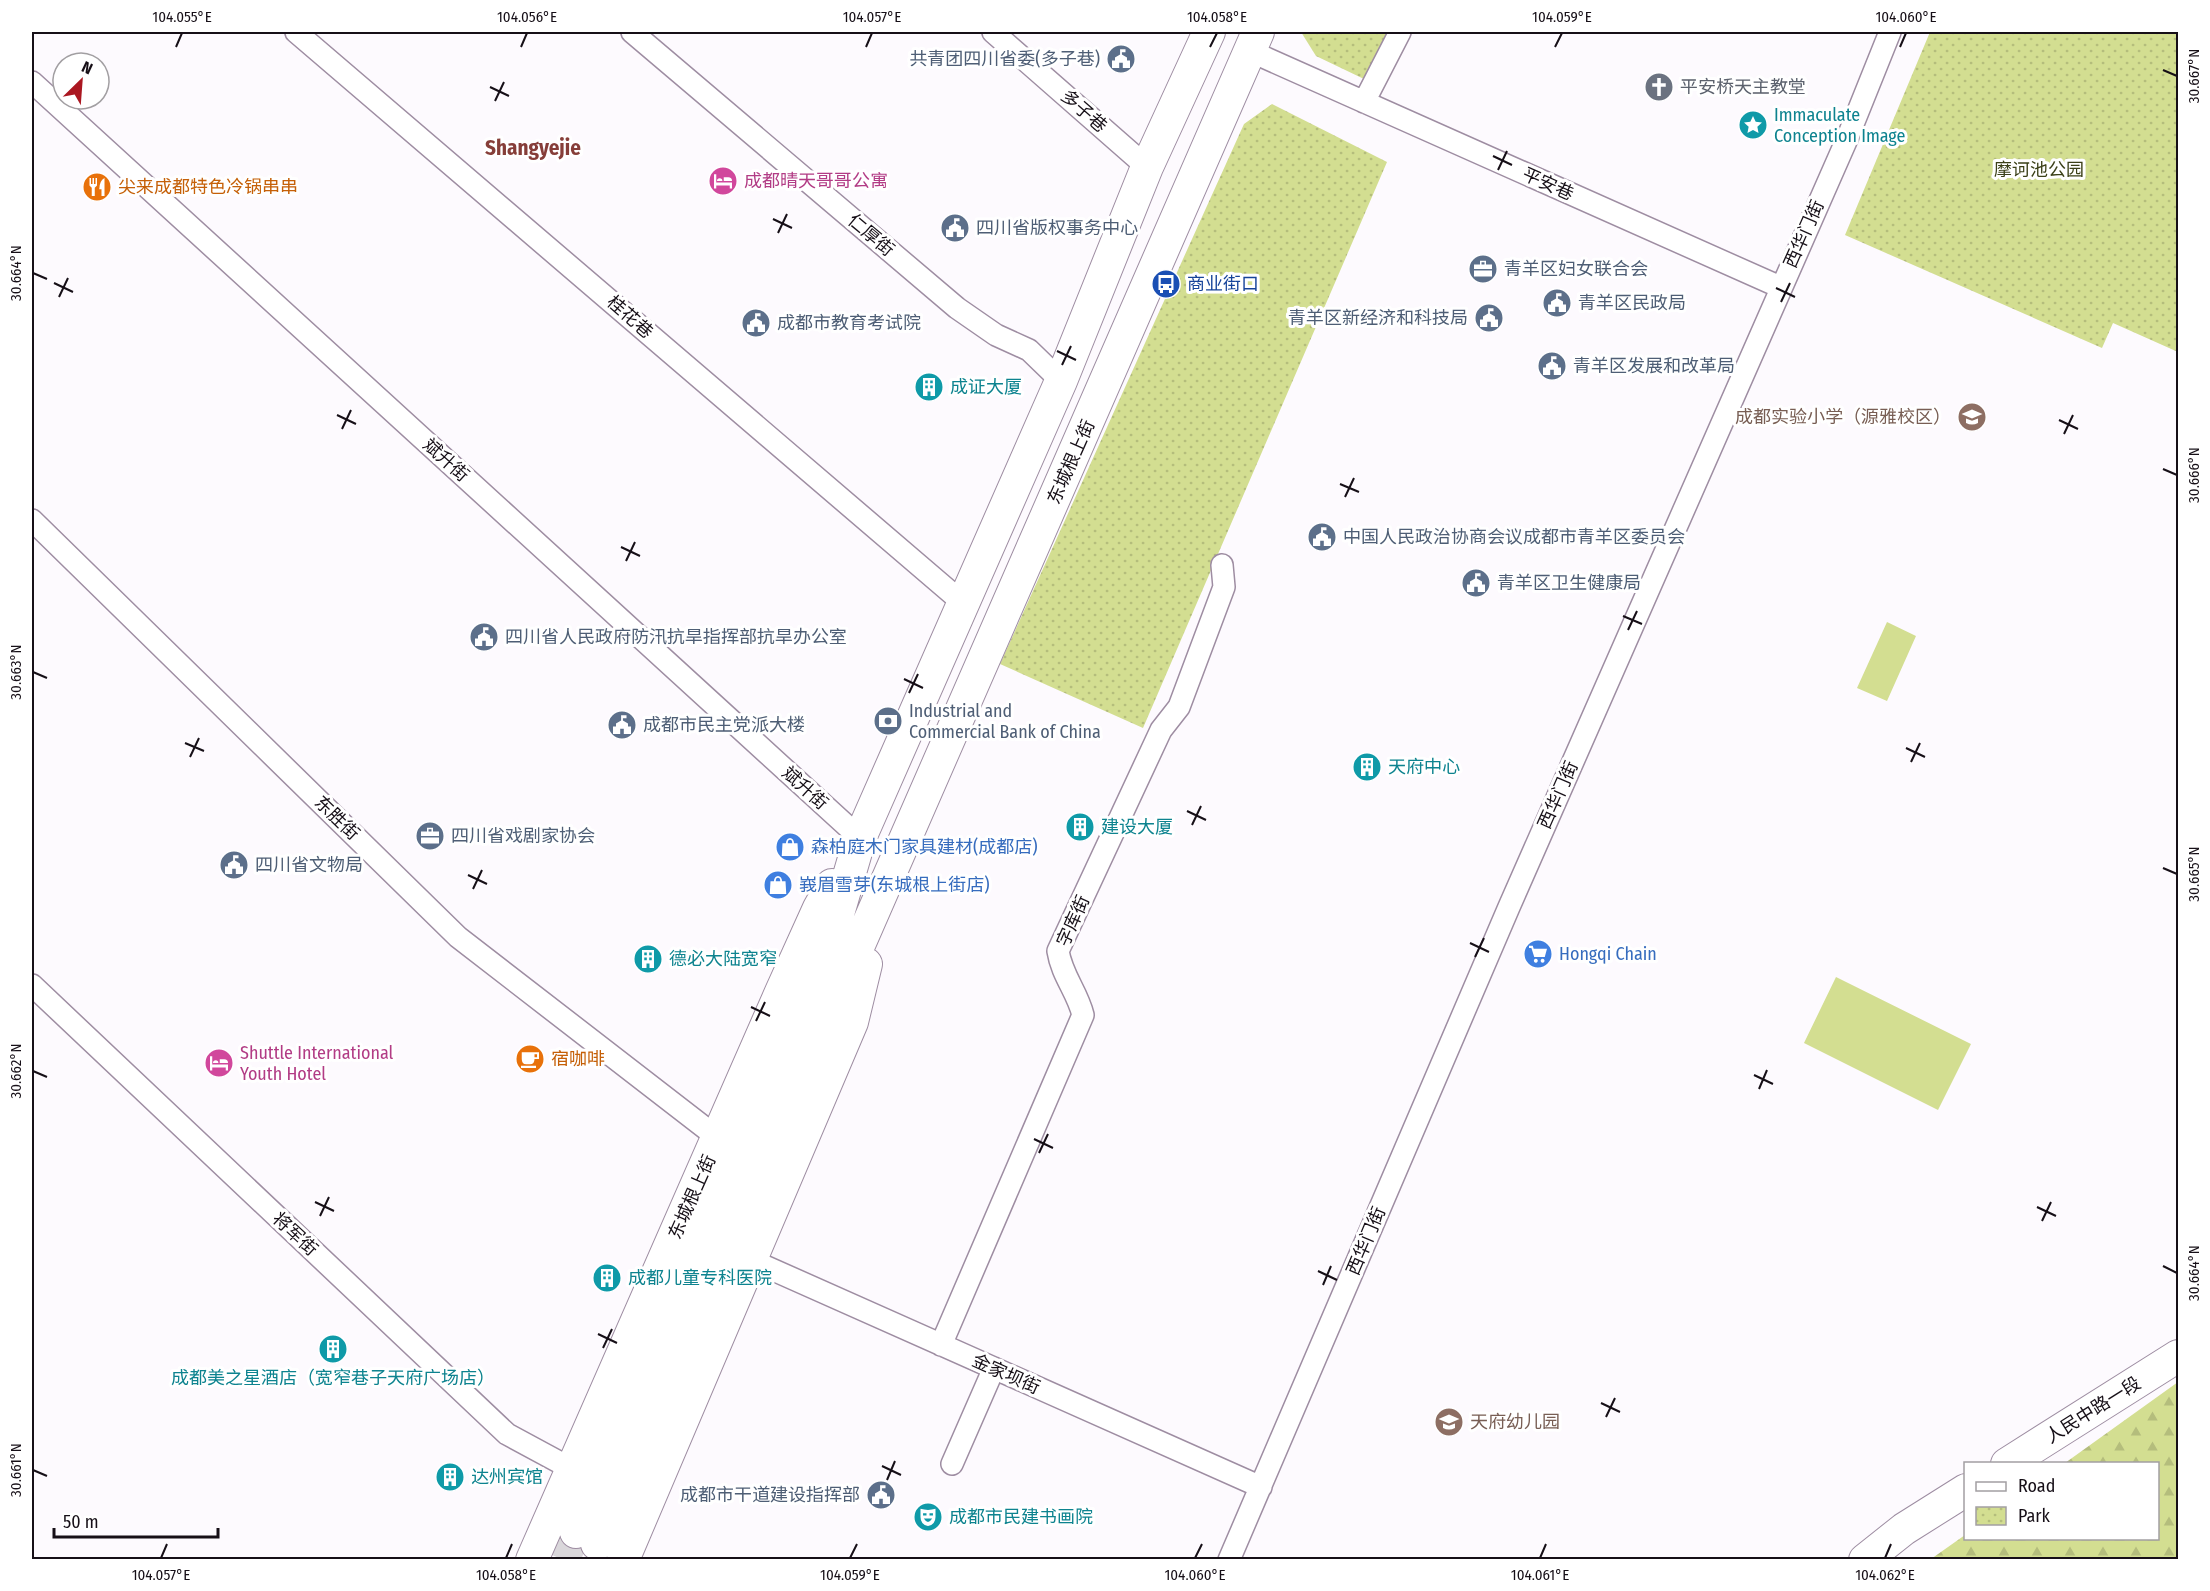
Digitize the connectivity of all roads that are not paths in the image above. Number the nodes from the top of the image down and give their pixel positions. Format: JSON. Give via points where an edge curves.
{"nodes":[{"id":1,"x":296,"y":32,"type":"edge"},
{"id":2,"x":632,"y":32,"type":"edge"},
{"id":3,"x":993,"y":32,"type":"edge"},
{"id":4,"x":1209,"y":32,"type":"edge"},
{"id":5,"x":1401,"y":32,"type":"edge"},
{"id":6,"x":1890,"y":32,"type":"edge"},
{"id":7,"x":1254,"y":41,"type":"edge"},
{"id":8,"x":32,"y":82,"type":"edge"},
{"id":9,"x":1364,"y":102,"type":"junction"},
{"id":10,"x":1147,"y":167,"type":"junction"},
{"id":11,"x":1780,"y":287,"type":"junction"},
{"id":12,"x":1061,"y":381,"type":"junction"},
{"id":13,"x":32,"y":520,"type":"edge"},
{"id":14,"x":1222,"y":565,"type":"dead end"},
{"id":15,"x":963,"y":603,"type":"junction"},
{"id":16,"x":860,"y":838,"type":"junction"},
{"id":17,"x":883,"y":893,"type":"junction"},
{"id":18,"x":32,"y":985,"type":"edge"},
{"id":19,"x":718,"y":1138,"type":"junction"},
{"id":20,"x":751,"y":1260,"type":"junction"},
{"id":21,"x":941,"y":1345,"type":"junction"},
{"id":22,"x":2178,"y":1356,"type":"edge"},
{"id":23,"x":994,"y":1368,"type":"junction"},
{"id":24,"x":2010,"y":1462,"type":"edge"},
{"id":25,"x":952,"y":1464,"type":"dead end"},
{"id":26,"x":570,"y":1468,"type":"junction"},
{"id":27,"x":1262,"y":1487,"type":"junction"},
{"id":28,"x":1964,"y":1491,"type":"edge"},
{"id":29,"x":598,"y":1545,"type":"edge"},
{"id":30,"x":532,"y":1560,"type":"edge"},
{"id":31,"x":1229,"y":1560,"type":"edge"},
{"id":32,"x":1865,"y":1560,"type":"edge"}],
"edges":[{"from":1,"to":15,"type":"street","name":"桂花巷"},
{"from":2,"to":12,"type":"street","name":"仁厚街","via":[[957,308],[996,335],[1029,350]]},
{"from":3,"to":10,"type":"street","name":"多子巷"},
{"from":4,"to":10,"type":"main road","name":"东城根上街"},
{"from":5,"to":9,"type":"street"},
{"from":6,"to":11,"type":"street","name":"西华门街"},
{"from":7,"to":9,"type":"street","name":"平安巷"},
{"from":7,"to":17,"type":"main road","name":"东城根上街"},
{"from":8,"to":16,"type":"street","name":"斌升街"},
{"from":9,"to":11,"type":"street","name":"平安巷"},
{"from":10,"to":12,"type":"main road","name":"东城根上街"},
{"from":11,"to":27,"type":"street","name":"西华门街","via":[[1509,907]]},
{"from":12,"to":15,"type":"main road","name":"东城根上街"},
{"from":13,"to":19,"type":"street","name":"东胜街","via":[[458,937]]},
{"from":14,"to":21,"type":"street","name":"字库街","via":[[1224,587],[1179,707],[1161,730],[1058,951],[1061,969],[1078,994],[1083,1015]]},
{"from":15,"to":16,"type":"main road","name":"东城根上街"},
{"from":16,"to":19,"type":"main road","name":"东城根上街","via":[[819,908]]},
{"from":16,"to":29,"type":"main road","name":"东城根上街","via":[[833,932]]},
{"from":17,"to":20,"type":"main road","name":"东城根上街","via":[[852,1022]]},
{"from":17,"to":29,"type":"main road","name":"东城根上街","via":[[821,1027]]},
{"from":18,"to":26,"type":"street","name":"将军街","via":[[507,1434]]},
{"from":19,"to":26,"type":"main road","name":"东城根上街"},
{"from":20,"to":21,"type":"street","name":"金家坝街"},
{"from":20,"to":29,"type":"main road","name":"东城根上街"},
{"from":21,"to":23,"type":"street","name":"金家坝街"},
{"from":22,"to":24,"type":"main road","name":"人民中路一段"},
{"from":23,"to":25,"type":"street"},
{"from":23,"to":27,"type":"street","name":"金家坝街"},
{"from":26,"to":30,"type":"main road","name":"东城根上街"},
{"from":27,"to":31,"type":"street","name":"西华门街"},
{"from":28,"to":32,"type":"main road","via":[[1904,1529]]}]}
